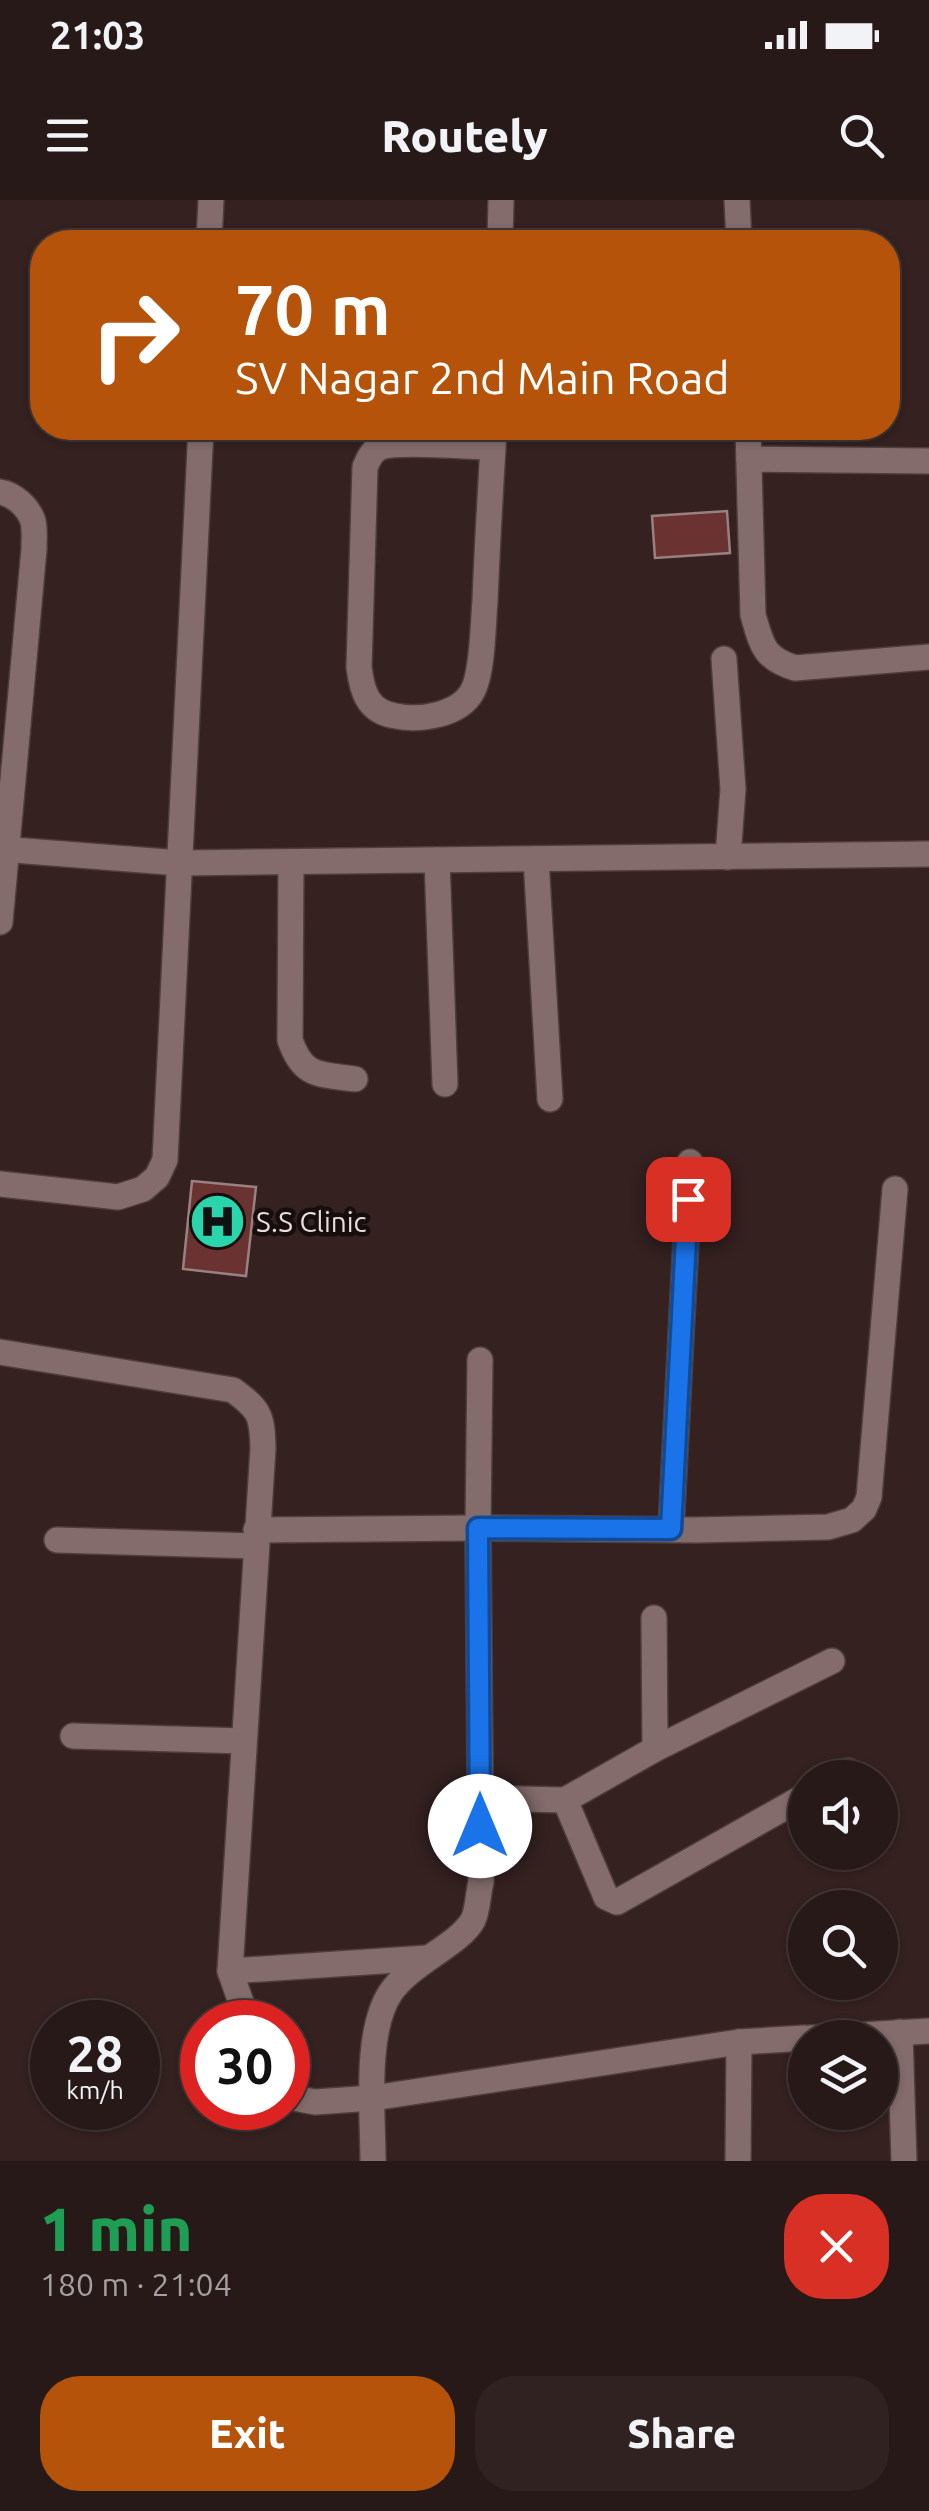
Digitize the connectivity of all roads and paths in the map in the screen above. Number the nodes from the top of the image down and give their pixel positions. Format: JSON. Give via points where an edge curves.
{"nodes":[{"id":1,"x":211,"y":200,"type":"edge"},
{"id":2,"x":501,"y":200,"type":"edge"},
{"id":3,"x":737,"y":200,"type":"edge"},
{"id":4,"x":210,"y":230,"type":"edge"},
{"id":5,"x":500,"y":230,"type":"edge"},
{"id":6,"x":738,"y":230,"type":"edge"},
{"id":7,"x":199,"y":440,"type":"edge"},
{"id":8,"x":457,"y":440,"type":"edge"},
{"id":9,"x":493,"y":440,"type":"edge"},
{"id":10,"x":748,"y":440,"type":"edge"},
{"id":11,"x":749,"y":459,"type":"junction"},
{"id":12,"x":929,"y":461,"type":"edge"},
{"id":13,"x":0,"y":492,"type":"edge"},
{"id":14,"x":929,"y":657,"type":"edge"},
{"id":15,"x":724,"y":658,"type":"dead end"},
{"id":16,"x":3,"y":849,"type":"edge"},
{"id":17,"x":929,"y":854,"type":"edge"},
{"id":18,"x":728,"y":857,"type":"junction"},
{"id":19,"x":536,"y":859,"type":"junction"},
{"id":20,"x":436,"y":860,"type":"junction"},
{"id":21,"x":291,"y":862,"type":"junction"},
{"id":22,"x":180,"y":863,"type":"junction"},
{"id":23,"x":0,"y":922,"type":"edge"},
{"id":24,"x":356,"y":1079,"type":"dead end"},
{"id":25,"x":445,"y":1084,"type":"dead end"},
{"id":26,"x":550,"y":1099,"type":"dead end"},
{"id":27,"x":690,"y":1162,"type":"dead end"},
{"id":28,"x":0,"y":1184,"type":"edge"},
{"id":29,"x":895,"y":1189,"type":"dead end"},
{"id":30,"x":0,"y":1352,"type":"edge"},
{"id":31,"x":480,"y":1360,"type":"dead end"},
{"id":32,"x":478,"y":1528,"type":"junction"},
{"id":33,"x":671,"y":1529,"type":"junction"},
{"id":34,"x":256,"y":1538,"type":"junction"},
{"id":35,"x":57,"y":1540,"type":"dead end"},
{"id":36,"x":654,"y":1618,"type":"dead end"},
{"id":37,"x":832,"y":1661,"type":"dead end"},
{"id":38,"x":73,"y":1736,"type":"dead end"},
{"id":39,"x":244,"y":1741,"type":"junction"},
{"id":40,"x":655,"y":1749,"type":"junction"},
{"id":41,"x":480,"y":1798,"type":"junction"},
{"id":42,"x":564,"y":1800,"type":"junction"},
{"id":43,"x":788,"y":1806,"type":"edge"},
{"id":44,"x":427,"y":1958,"type":"junction"},
{"id":45,"x":230,"y":1972,"type":"junction"},
{"id":46,"x":240,"y":2000,"type":"edge"},
{"id":47,"x":929,"y":2031,"type":"edge"},
{"id":48,"x":900,"y":2032,"type":"joint"},
{"id":49,"x":788,"y":2039,"type":"edge"},
{"id":50,"x":740,"y":2042,"type":"junction"},
{"id":51,"x":373,"y":2098,"type":"junction"},
{"id":52,"x":310,"y":2101,"type":"edge"},
{"id":53,"x":373,"y":2161,"type":"edge"},
{"id":54,"x":738,"y":2161,"type":"edge"},
{"id":55,"x":904,"y":2161,"type":"edge"}],
"edges":[{"from":1,"to":4,"type":"street"},
{"from":2,"to":5,"type":"street"},
{"from":3,"to":6,"type":"street"},
{"from":7,"to":22,"type":"street"},
{"from":8,"to":9,"type":"street","via":[[379,448],[364,468],[358,666],[362,691],[384,714],[432,715],[456,708],[473,691],[482,652]]},
{"from":10,"to":11,"type":"street"},
{"from":11,"to":12,"type":"street"},
{"from":11,"to":14,"type":"street","via":[[754,614],[775,662],[795,668]]},
{"from":13,"to":16,"type":"street","via":[[23,505],[33,522],[34,549]]},
{"from":15,"to":18,"type":"street","via":[[733,789]]},
{"from":16,"to":22,"type":"street"},
{"from":16,"to":23,"type":"street"},
{"from":17,"to":18,"type":"street"},
{"from":18,"to":19,"type":"street"},
{"from":19,"to":20,"type":"street"},
{"from":19,"to":26,"type":"street"},
{"from":20,"to":21,"type":"street"},
{"from":20,"to":25,"type":"street"},
{"from":21,"to":22,"type":"street"},
{"from":21,"to":24,"type":"street","via":[[290,1040],[310,1072]]},
{"from":22,"to":28,"type":"street","via":[[158,1176],[118,1196]]},
{"from":27,"to":33,"type":"street"},
{"from":29,"to":33,"type":"street","via":[[864,1509],[828,1526]]},
{"from":30,"to":34,"type":"street","via":[[233,1390],[250,1402],[262,1420]]},
{"from":31,"to":32,"type":"street"},
{"from":32,"to":33,"type":"street"},
{"from":32,"to":34,"type":"street"},
{"from":32,"to":41,"type":"street"},
{"from":34,"to":35,"type":"street"},
{"from":34,"to":39,"type":"street"},
{"from":36,"to":40,"type":"street"},
{"from":37,"to":40,"type":"street"},
{"from":38,"to":39,"type":"street"},
{"from":39,"to":45,"type":"street"},
{"from":40,"to":42,"type":"street"},
{"from":41,"to":42,"type":"street"},
{"from":41,"to":44,"type":"street","via":[[481,1882],[473,1920]]},
{"from":42,"to":43,"type":"street","via":[[606,1897],[617,1902]]},
{"from":44,"to":45,"type":"street"},
{"from":44,"to":51,"type":"street","via":[[390,1992],[380,2016]]},
{"from":45,"to":46,"type":"street"},
{"from":47,"to":48,"type":"street"},
{"from":48,"to":55,"type":"street"},
{"from":49,"to":50,"type":"street"},
{"from":50,"to":51,"type":"street"},
{"from":50,"to":54,"type":"street"},
{"from":51,"to":52,"type":"street"},
{"from":51,"to":53,"type":"street"}]}
